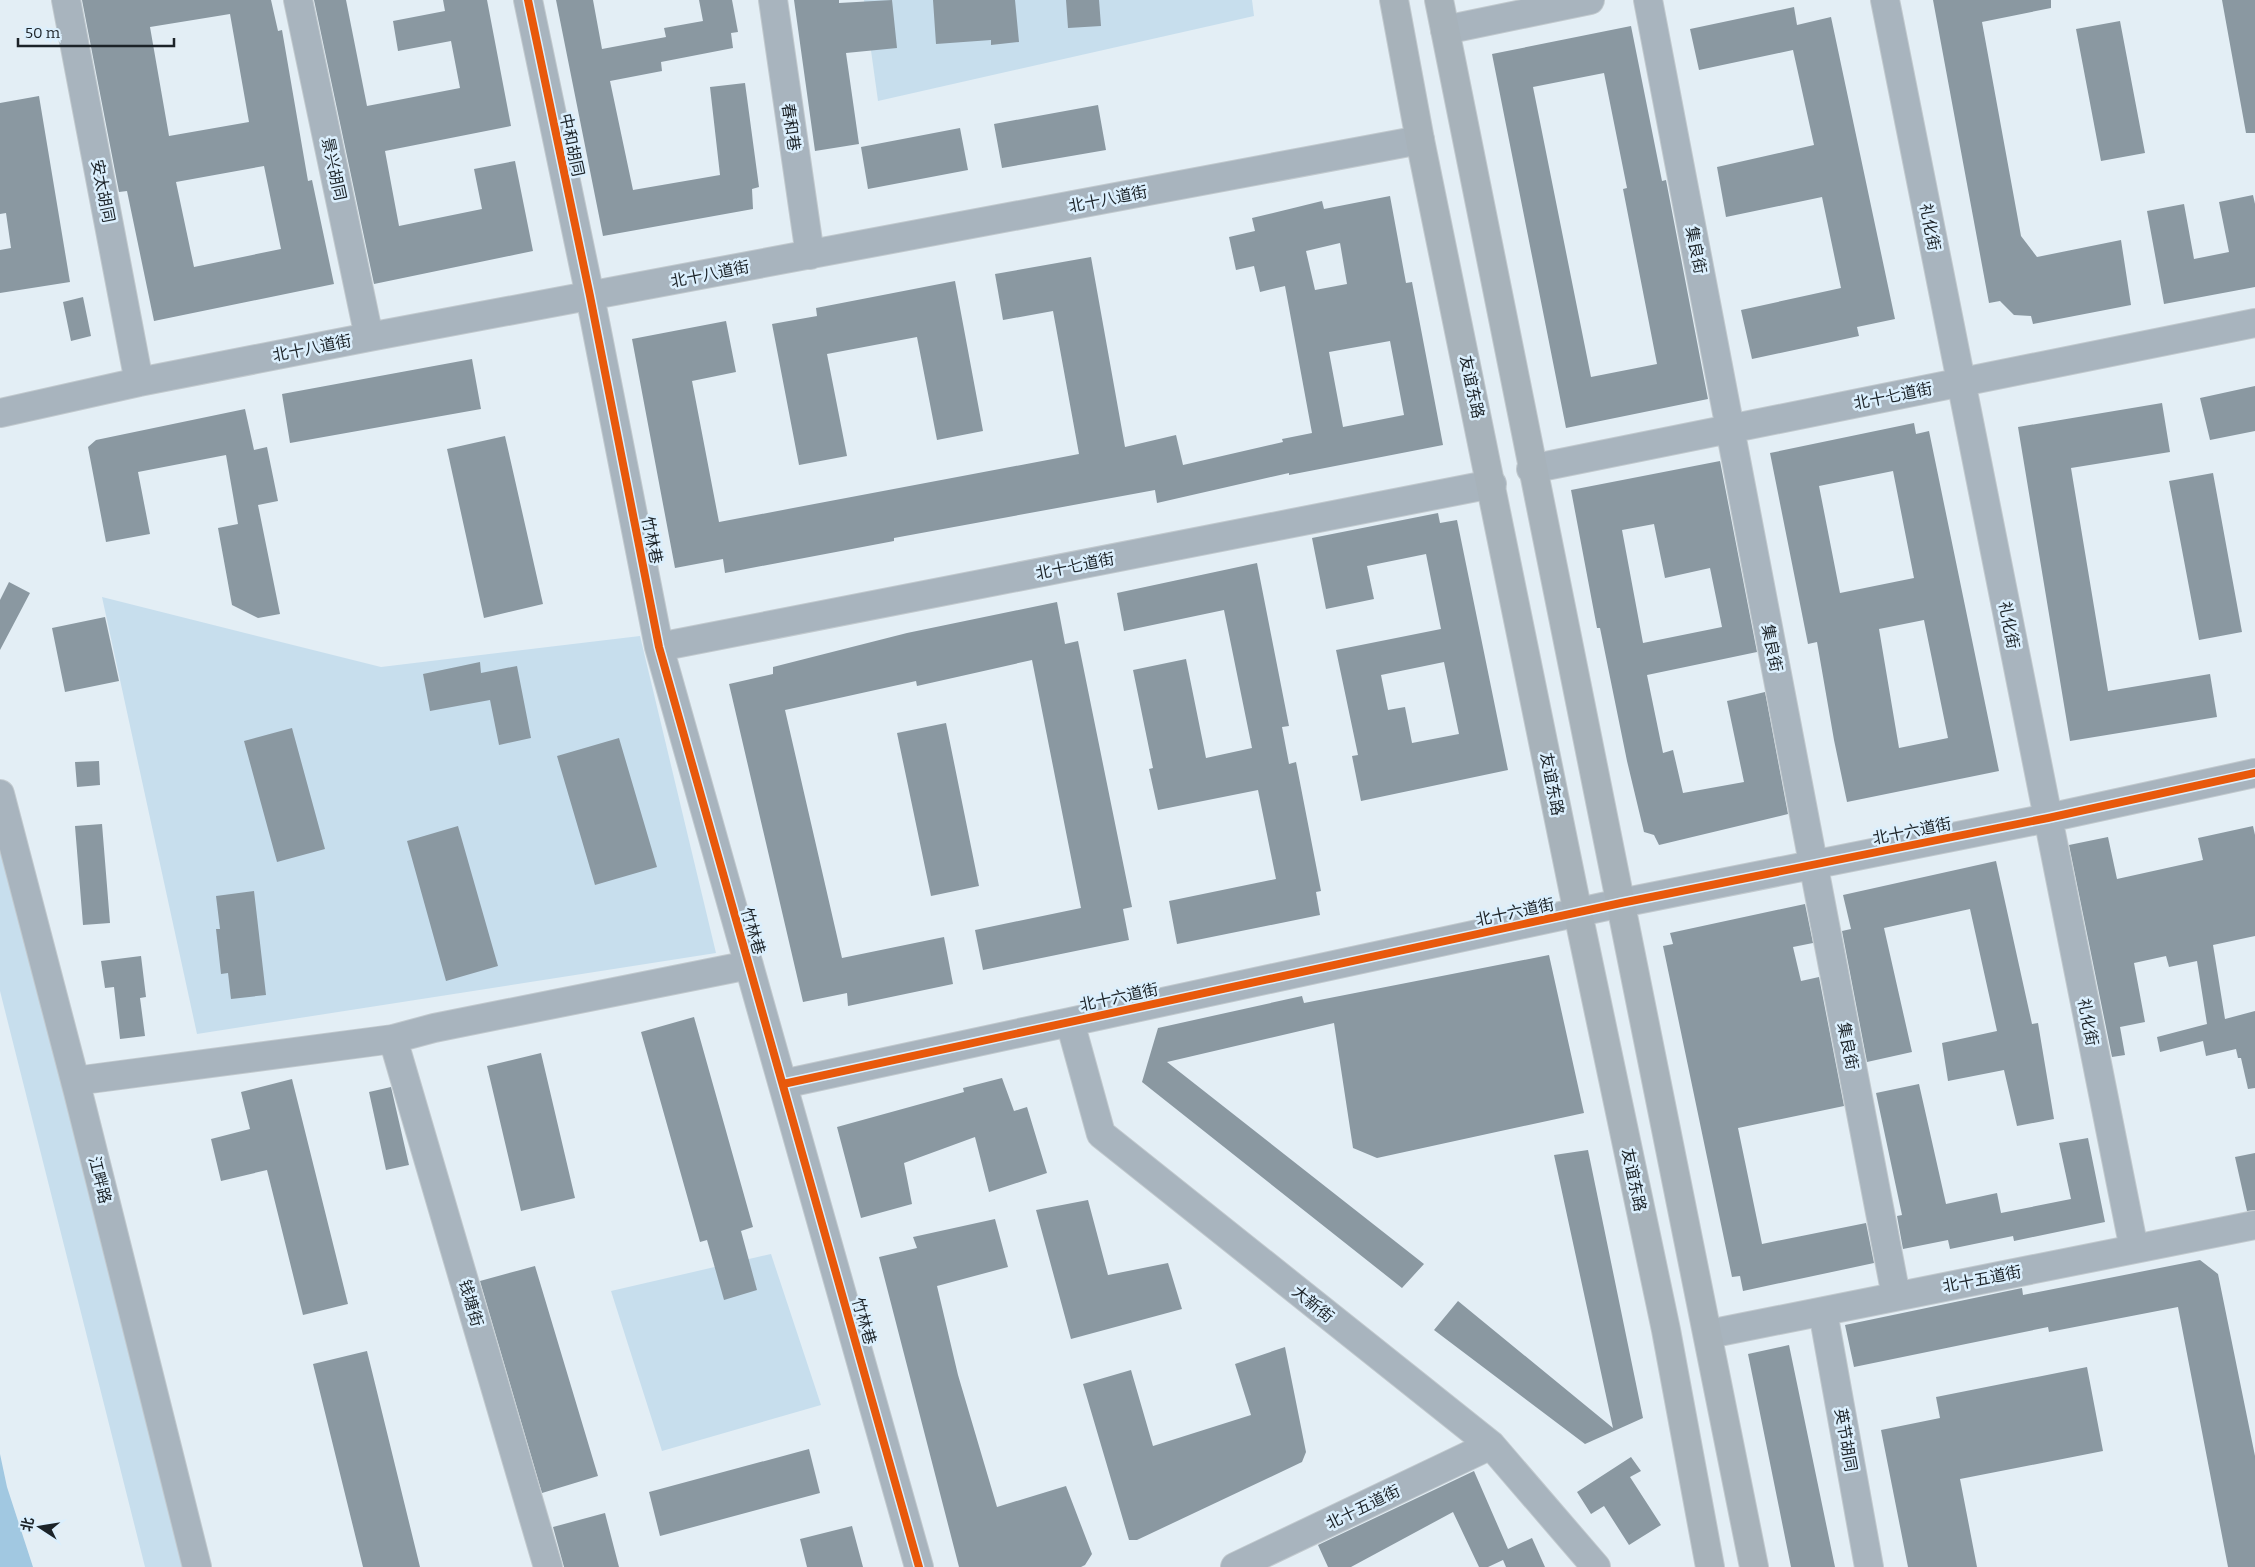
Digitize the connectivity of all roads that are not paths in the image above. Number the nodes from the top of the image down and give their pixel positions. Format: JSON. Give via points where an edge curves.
{"nodes":[{"id":1,"x":66,"y":0,"type":"edge"},
{"id":2,"x":298,"y":0,"type":"edge"},
{"id":3,"x":528,"y":0,"type":"edge"},
{"id":4,"x":773,"y":0,"type":"edge"},
{"id":5,"x":1394,"y":0,"type":"edge"},
{"id":6,"x":1439,"y":0,"type":"edge"},
{"id":7,"x":1590,"y":0,"type":"edge"},
{"id":8,"x":1648,"y":0,"type":"edge"},
{"id":9,"x":1885,"y":0,"type":"edge"},
{"id":10,"x":1445,"y":30,"type":"junction"},
{"id":11,"x":1420,"y":140,"type":"junction"},
{"id":12,"x":810,"y":255,"type":"junction"},
{"id":13,"x":590,"y":296,"type":"junction"},
{"id":14,"x":2255,"y":323,"type":"edge"},
{"id":15,"x":369,"y":337,"type":"junction"},
{"id":16,"x":140,"y":382,"type":"junction"},
{"id":17,"x":1961,"y":383,"type":"junction"},
{"id":18,"x":0,"y":413,"type":"edge"},
{"id":19,"x":1730,"y":429,"type":"junction"},
{"id":20,"x":1531,"y":469,"type":"junction"},
{"id":21,"x":1492,"y":484,"type":"junction"},
{"id":22,"x":659,"y":647,"type":"junction"},
{"id":23,"x":2255,"y":773,"type":"edge"},
{"id":24,"x":0,"y":794,"type":"edge"},
{"id":25,"x":2048,"y":818,"type":"junction"},
{"id":26,"x":1813,"y":865,"type":"junction"},
{"id":27,"x":1621,"y":903,"type":"junction"},
{"id":28,"x":1578,"y":913,"type":"junction"},
{"id":29,"x":749,"y":965,"type":"junction"},
{"id":30,"x":1070,"y":1022,"type":"junction"},
{"id":31,"x":393,"y":1039,"type":"junction"},
{"id":32,"x":75,"y":1081,"type":"junction"},
{"id":33,"x":783,"y":1084,"type":"junction"},
{"id":34,"x":2255,"y":1225,"type":"edge"},
{"id":35,"x":2134,"y":1249,"type":"junction"},
{"id":36,"x":1896,"y":1296,"type":"junction"},
{"id":37,"x":1823,"y":1312,"type":"junction"},
{"id":38,"x":1709,"y":1334,"type":"junction"},
{"id":39,"x":1491,"y":1445,"type":"junction"},
{"id":40,"x":1276,"y":1559,"type":"edge"},
{"id":41,"x":197,"y":1567,"type":"edge"},
{"id":42,"x":548,"y":1567,"type":"edge"},
{"id":43,"x":919,"y":1567,"type":"edge"},
{"id":44,"x":1235,"y":1567,"type":"edge"},
{"id":45,"x":1596,"y":1567,"type":"edge"},
{"id":46,"x":1710,"y":1567,"type":"edge"},
{"id":47,"x":1754,"y":1567,"type":"edge"},
{"id":48,"x":1869,"y":1567,"type":"edge"}],
"edges":[{"from":1,"to":16,"type":"street","name":"安太胡同"},
{"from":2,"to":15,"type":"street","name":"景兴胡同"},
{"from":3,"to":13,"type":"street","name":"中和胡同"},
{"from":4,"to":12,"type":"street","name":"春和巷"},
{"from":5,"to":11,"type":"highway","name":"友谊东路"},
{"from":6,"to":10,"type":"highway"},
{"from":7,"to":10,"type":"street"},
{"from":8,"to":19,"type":"street","name":"集良街"},
{"from":9,"to":17,"type":"street","name":"礼化街"},
{"from":10,"to":20,"type":"highway"},
{"from":11,"to":12,"type":"street","name":"北十八道街"},
{"from":11,"to":21,"type":"highway","name":"友谊东路"},
{"from":12,"to":13,"type":"street","name":"北十八道街"},
{"from":13,"to":15,"type":"street","name":"北十八道街"},
{"from":13,"to":22,"type":"street","name":"竹林巷"},
{"from":14,"to":17,"type":"street","name":"北十七道街"},
{"from":15,"to":16,"type":"street","name":"北十八道街"},
{"from":16,"to":18,"type":"street","name":"北十八道街"},
{"from":17,"to":19,"type":"street","name":"北十七道街"},
{"from":17,"to":25,"type":"street","name":"礼化街"},
{"from":19,"to":20,"type":"street","name":"北十七道街"},
{"from":19,"to":26,"type":"street","name":"集良街"},
{"from":20,"to":27,"type":"highway"},
{"from":21,"to":22,"type":"street","name":"北十七道街"},
{"from":21,"to":28,"type":"highway","name":"友谊东路"},
{"from":22,"to":29,"type":"street","name":"竹林巷"},
{"from":23,"to":25,"type":"street","name":"北十六道街"},
{"from":24,"to":32,"type":"street","name":"江畔路"},
{"from":25,"to":26,"type":"street","name":"北十六道街"},
{"from":25,"to":35,"type":"street","name":"礼化街"},
{"from":26,"to":27,"type":"street","name":"北十六道街"},
{"from":26,"to":36,"type":"street","name":"集良街"},
{"from":27,"to":28,"type":"street","name":"北十六道街"},
{"from":27,"to":38,"type":"highway"},
{"from":28,"to":30,"type":"street","name":"北十六道街"},
{"from":28,"to":46,"type":"highway","name":"友谊东路","via":[[1666,1330]]},
{"from":29,"to":31,"type":"street","via":[[443,1026]]},
{"from":29,"to":33,"type":"street","name":"竹林巷"},
{"from":30,"to":33,"type":"street","name":"北十六道街"},
{"from":30,"to":39,"type":"street","name":"大新街","via":[[1101,1134]]},
{"from":31,"to":32,"type":"street"},
{"from":31,"to":42,"type":"street","name":"钱塘街"},
{"from":32,"to":41,"type":"street","name":"江畔路"},
{"from":33,"to":43,"type":"street","name":"竹林巷"},
{"from":34,"to":35,"type":"street","name":"北十五道街"},
{"from":35,"to":36,"type":"street","name":"北十五道街"},
{"from":36,"to":37,"type":"street","name":"北十五道街"},
{"from":37,"to":38,"type":"street","name":"北十五道街"},
{"from":37,"to":48,"type":"street","name":"英节胡同"},
{"from":38,"to":47,"type":"highway"},
{"from":39,"to":40,"type":"street","name":"北十五道街"},
{"from":39,"to":45,"type":"street","name":"大新街"},
{"from":40,"to":44,"type":"street","name":"北十五道街"}]}
